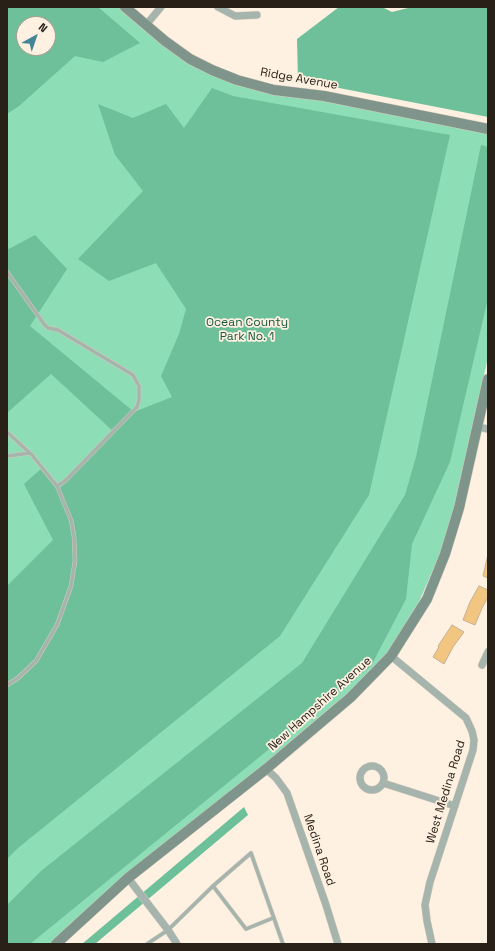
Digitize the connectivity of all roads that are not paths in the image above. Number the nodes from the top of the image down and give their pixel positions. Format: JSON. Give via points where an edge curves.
{"nodes":[{"id":1,"x":126,"y":7,"type":"edge"},
{"id":2,"x":162,"y":7,"type":"edge"},
{"id":3,"x":218,"y":7,"type":"edge"},
{"id":4,"x":257,"y":15,"type":"dead end"},
{"id":5,"x":146,"y":25,"type":"junction"},
{"id":6,"x":488,"y":129,"type":"edge"},
{"id":7,"x":7,"y":272,"type":"edge"},
{"id":8,"x":488,"y":379,"type":"edge"},
{"id":9,"x":477,"y":427,"type":"junction"},
{"id":10,"x":488,"y":429,"type":"edge"},
{"id":11,"x":7,"y":432,"type":"edge"},
{"id":12,"x":30,"y":453,"type":"junction"},
{"id":13,"x":7,"y":456,"type":"edge"},
{"id":14,"x":57,"y":486,"type":"junction"},
{"id":15,"x":488,"y":652,"type":"edge"},
{"id":16,"x":391,"y":656,"type":"junction"},
{"id":17,"x":482,"y":664,"type":"dead end"},
{"id":18,"x":7,"y":685,"type":"edge"},
{"id":19,"x":266,"y":769,"type":"junction"},
{"id":20,"x":383,"y":783,"type":"dead end"},
{"id":21,"x":454,"y":806,"type":"junction"},
{"id":22,"x":128,"y":878,"type":"junction"},
{"id":23,"x":212,"y":886,"type":"junction"},
{"id":24,"x":273,"y":918,"type":"junction"},
{"id":25,"x":168,"y":930,"type":"junction"},
{"id":26,"x":56,"y":944,"type":"edge"},
{"id":27,"x":147,"y":944,"type":"edge"},
{"id":28,"x":177,"y":944,"type":"edge"},
{"id":29,"x":283,"y":944,"type":"edge"},
{"id":30,"x":338,"y":944,"type":"edge"},
{"id":31,"x":432,"y":944,"type":"edge"}],
"edges":[{"from":1,"to":5,"type":"main road","name":"Ridge Avenue"},
{"from":2,"to":5,"type":"street"},
{"from":3,"to":4,"type":"street","via":[[235,16]]},
{"from":5,"to":6,"type":"main road","name":"Ridge Avenue","via":[[190,59],[237,80],[274,90],[324,96]]},
{"from":7,"to":14,"type":"lane","via":[[48,328],[58,330],[133,375],[139,386],[137,407],[65,481]]},
{"from":8,"to":9,"type":"main road","name":"New Hampshire Avenue"},
{"from":9,"to":10,"type":"street"},
{"from":9,"to":16,"type":"main road","name":"New Hampshire Avenue","via":[[459,508],[439,571],[427,599]]},
{"from":11,"to":12,"type":"lane"},
{"from":12,"to":13,"type":"lane"},
{"from":12,"to":14,"type":"lane"},
{"from":14,"to":18,"type":"lane","via":[[71,520],[74,536],[75,561],[71,586],[58,625],[36,661]]},
{"from":15,"to":17,"type":"street"},
{"from":16,"to":19,"type":"main road","name":"New Hampshire Avenue","via":[[351,697]]},
{"from":16,"to":21,"type":"street","name":"West Medina Road","via":[[466,718],[472,731],[472,750]]},
{"from":19,"to":22,"type":"main road","name":"New Hampshire Avenue"},
{"from":19,"to":30,"type":"street","name":"Medina Road","via":[[287,793]]},
{"from":20,"to":21,"type":"street"},
{"from":21,"to":31,"type":"street","name":"West Medina Road","via":[[425,905]]},
{"from":22,"to":25,"type":"street"},
{"from":22,"to":26,"type":"main road","name":"New Hampshire Avenue"},
{"from":23,"to":24,"type":"lane","via":[[246,929]]},
{"from":23,"to":24,"type":"lane","via":[[251,853]]},
{"from":23,"to":25,"type":"lane"},
{"from":24,"to":29,"type":"lane"},
{"from":25,"to":27,"type":"lane"},
{"from":25,"to":28,"type":"street"}]}
